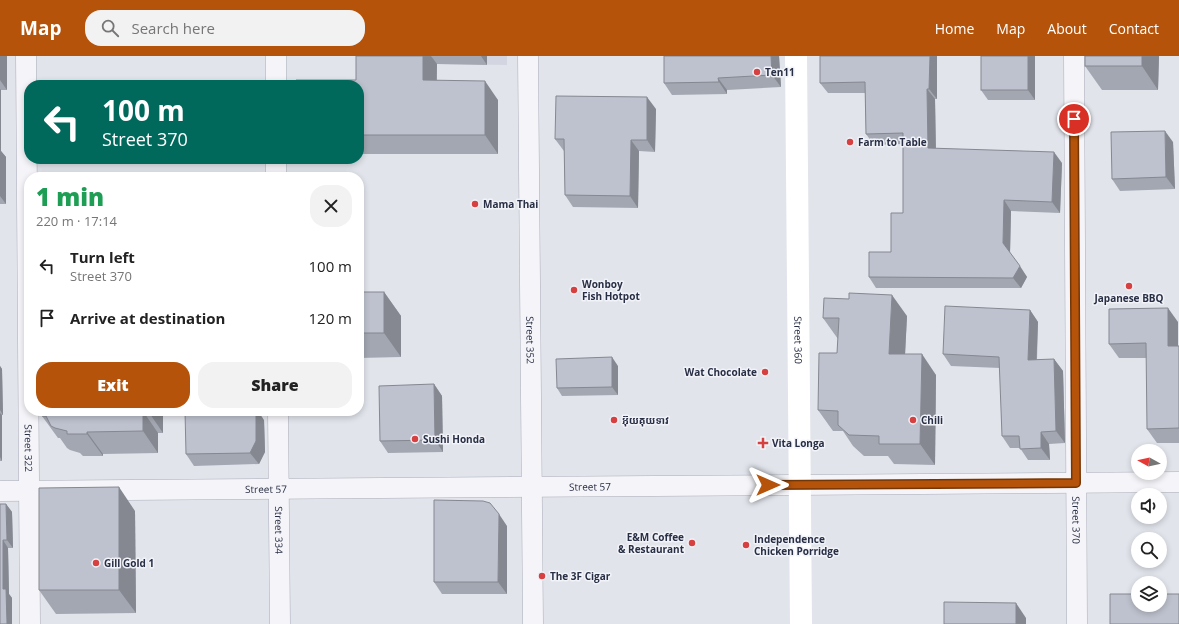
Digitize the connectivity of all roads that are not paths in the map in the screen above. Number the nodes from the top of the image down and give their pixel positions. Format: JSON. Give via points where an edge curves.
{"nodes":[{"id":1,"x":26,"y":56,"type":"edge"},
{"id":2,"x":276,"y":56,"type":"edge"},
{"id":3,"x":528,"y":56,"type":"edge"},
{"id":4,"x":796,"y":56,"type":"edge"},
{"id":5,"x":1074,"y":56,"type":"edge"},
{"id":6,"x":26,"y":80,"type":"edge"},
{"id":7,"x":276,"y":80,"type":"edge"},
{"id":8,"x":28,"y":416,"type":"edge"},
{"id":9,"x":278,"y":416,"type":"edge"},
{"id":10,"x":1179,"y":482,"type":"edge"},
{"id":11,"x":1076,"y":483,"type":"junction"},
{"id":12,"x":800,"y":485,"type":"junction"},
{"id":13,"x":532,"y":487,"type":"junction"},
{"id":14,"x":279,"y":489,"type":"junction"},
{"id":15,"x":0,"y":491,"type":"edge"},
{"id":16,"x":29,"y":491,"type":"junction"},
{"id":17,"x":30,"y":624,"type":"edge"},
{"id":18,"x":280,"y":624,"type":"edge"},
{"id":19,"x":533,"y":624,"type":"edge"},
{"id":20,"x":801,"y":624,"type":"edge"},
{"id":21,"x":1078,"y":624,"type":"edge"}],
"edges":[{"from":1,"to":6,"type":"street","name":"Street 322"},
{"from":2,"to":7,"type":"street"},
{"from":3,"to":13,"type":"street","name":"Street 352"},
{"from":4,"to":12,"type":"street","name":"Street 360"},
{"from":5,"to":11,"type":"street","name":"Street 370"},
{"from":8,"to":16,"type":"street","name":"Street 322"},
{"from":9,"to":14,"type":"street","name":"Street 334"},
{"from":10,"to":11,"type":"street","name":"Street 57"},
{"from":11,"to":12,"type":"street","name":"Street 57"},
{"from":11,"to":21,"type":"street","name":"Street 370"},
{"from":12,"to":13,"type":"street","name":"Street 57"},
{"from":12,"to":20,"type":"street","name":"Street 360"},
{"from":13,"to":14,"type":"street","name":"Street 57"},
{"from":13,"to":19,"type":"street","name":"Street 352"},
{"from":14,"to":16,"type":"street","name":"Street 57"},
{"from":14,"to":18,"type":"street","name":"Street 334"},
{"from":15,"to":16,"type":"street","name":"Street 57"},
{"from":16,"to":17,"type":"street","name":"Street 322"}]}
